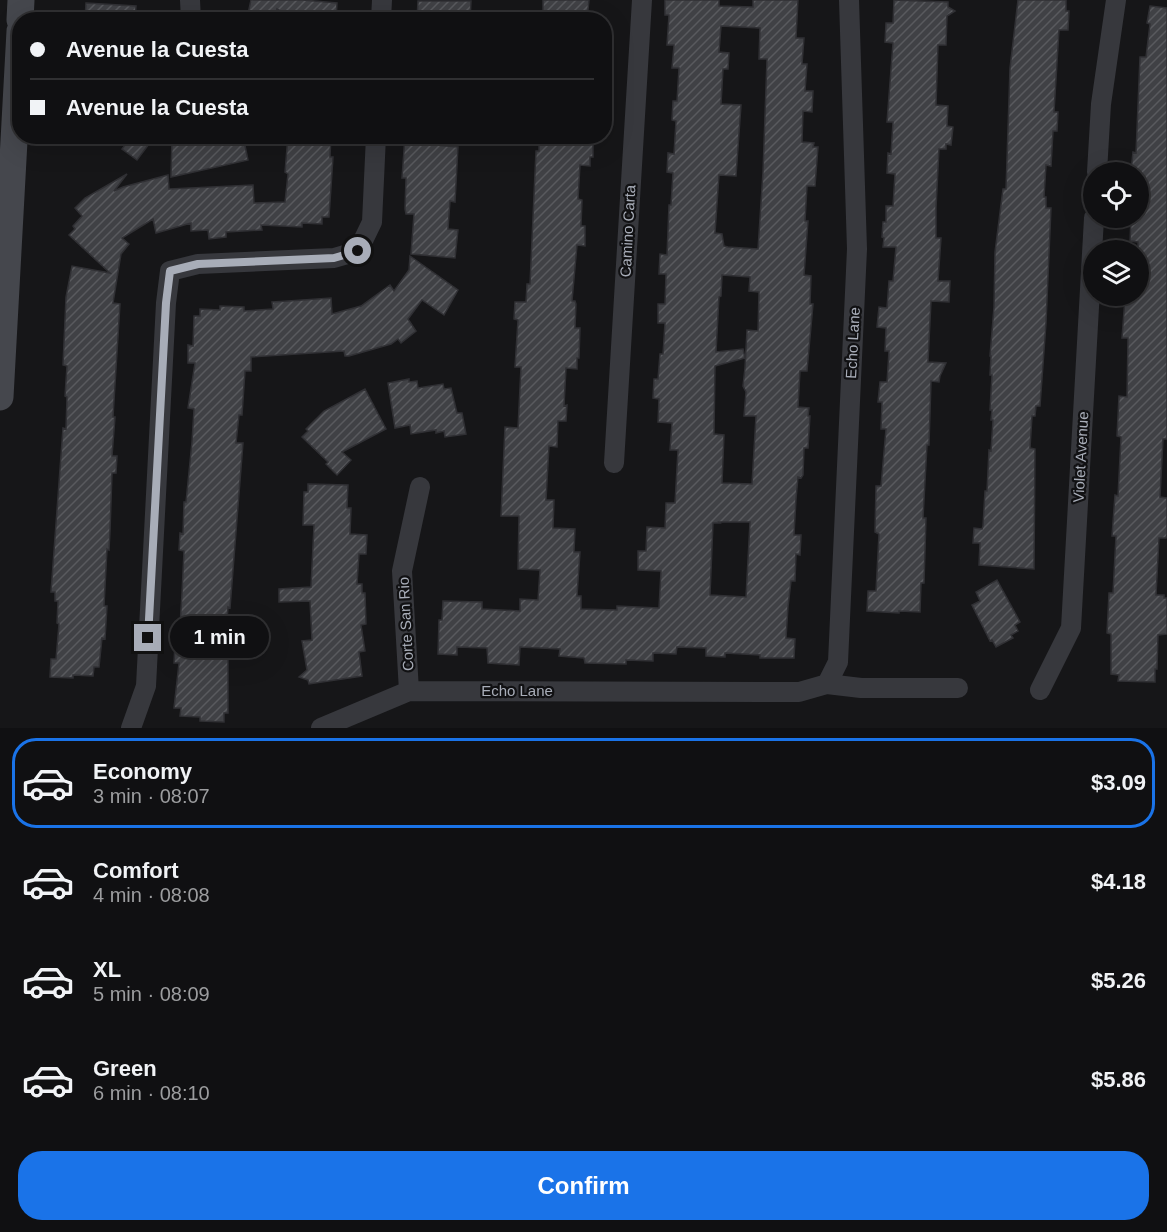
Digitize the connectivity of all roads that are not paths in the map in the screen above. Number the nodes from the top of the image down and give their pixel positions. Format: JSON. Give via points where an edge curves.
{"nodes":[{"id":1,"x":642,"y":0,"type":"edge"},
{"id":2,"x":849,"y":0,"type":"edge"},
{"id":3,"x":1116,"y":0,"type":"edge"},
{"id":4,"x":14,"y":144,"type":"edge"},
{"id":5,"x":376,"y":144,"type":"edge"},
{"id":6,"x":1098,"y":162,"type":"edge"},
{"id":7,"x":1093,"y":228,"type":"edge"},
{"id":8,"x":0,"y":397,"type":"edge"},
{"id":9,"x":614,"y":463,"type":"dead end"},
{"id":10,"x":420,"y":487,"type":"dead end"},
{"id":11,"x":827,"y":684,"type":"junction"},
{"id":12,"x":957,"y":688,"type":"dead end"},
{"id":13,"x":1040,"y":690,"type":"dead end"},
{"id":14,"x":409,"y":691,"type":"junction"},
{"id":15,"x":131,"y":728,"type":"edge"},
{"id":16,"x":321,"y":728,"type":"edge"}],
"edges":[{"from":1,"to":9,"type":"street","name":"Camino Carta"},
{"from":2,"to":11,"type":"street","name":"Echo Lane","via":[[857,249],[838,662]]},
{"from":3,"to":6,"type":"street","via":[[1101,104]]},
{"from":4,"to":8,"type":"main road"},
{"from":5,"to":15,"type":"street","via":[[372,222],[358,251],[334,258],[198,264],[170,271],[146,686]]},
{"from":7,"to":13,"type":"street","name":"Violet Avenue","via":[[1071,628]]},
{"from":10,"to":14,"type":"street","name":"Corte San Rio","via":[[402,571]]},
{"from":11,"to":12,"type":"street","name":"Echo Lane"},
{"from":11,"to":14,"type":"street","name":"Echo Lane","via":[[800,692]]},
{"from":14,"to":16,"type":"street","name":"Echo Lane"}]}
